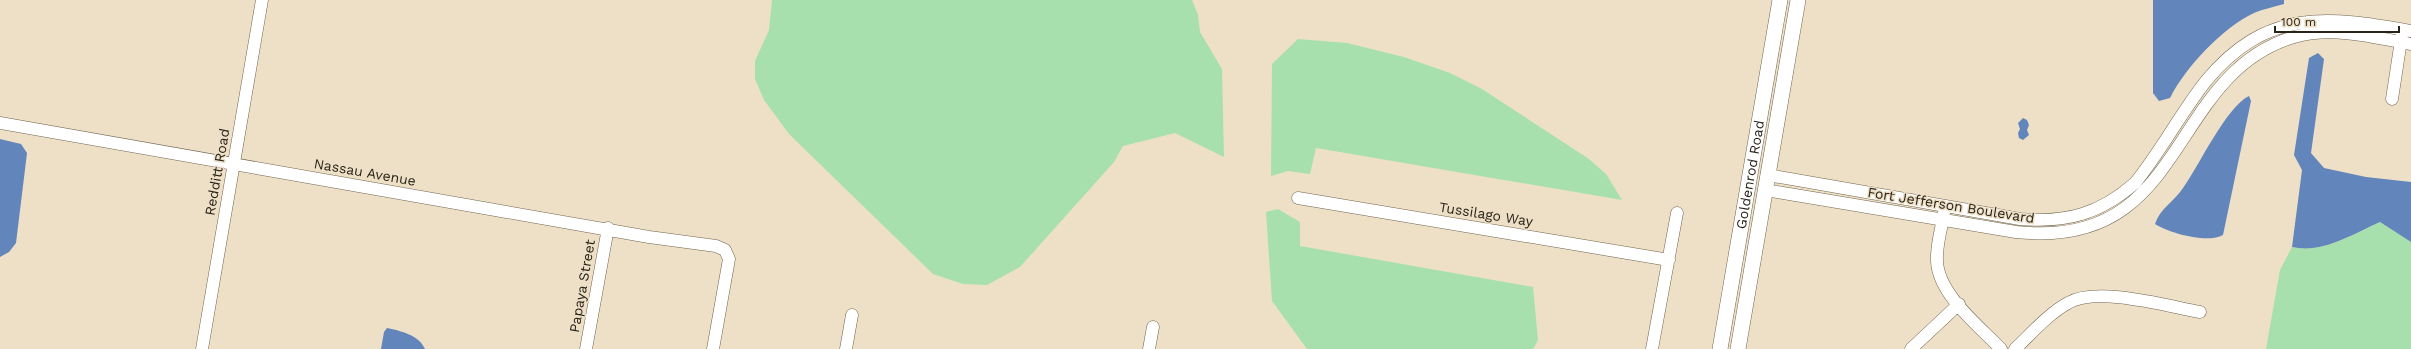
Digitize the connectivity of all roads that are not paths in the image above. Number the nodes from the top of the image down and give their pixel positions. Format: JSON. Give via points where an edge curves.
{"nodes":[{"id":1,"x":262,"y":0,"type":"edge"},
{"id":2,"x":1780,"y":0,"type":"edge"},
{"id":3,"x":1798,"y":0,"type":"edge"},
{"id":4,"x":2407,"y":30,"type":"edge"},
{"id":5,"x":2406,"y":43,"type":"edge"},
{"id":6,"x":2392,"y":99,"type":"dead end"},
{"id":7,"x":0,"y":123,"type":"edge"},
{"id":8,"x":1755,"y":144,"type":"junction"},
{"id":9,"x":234,"y":165,"type":"junction"},
{"id":10,"x":1768,"y":175,"type":"junction"},
{"id":11,"x":1749,"y":180,"type":"junction"},
{"id":12,"x":1765,"y":190,"type":"junction"},
{"id":13,"x":1298,"y":198,"type":"dead end"},
{"id":14,"x":1946,"y":205,"type":"junction"},
{"id":15,"x":1677,"y":213,"type":"dead end"},
{"id":16,"x":1943,"y":219,"type":"junction"},
{"id":17,"x":608,"y":228,"type":"junction"},
{"id":18,"x":1669,"y":260,"type":"junction"},
{"id":19,"x":1959,"y":304,"type":"junction"},
{"id":20,"x":2200,"y":312,"type":"dead end"},
{"id":21,"x":852,"y":315,"type":"dead end"},
{"id":22,"x":1152,"y":327,"type":"dead end"},
{"id":23,"x":1739,"y":343,"type":"edge"},
{"id":24,"x":202,"y":349,"type":"edge"},
{"id":25,"x":586,"y":349,"type":"edge"},
{"id":26,"x":713,"y":349,"type":"edge"},
{"id":27,"x":846,"y":349,"type":"edge"},
{"id":28,"x":1149,"y":349,"type":"edge"},
{"id":29,"x":1652,"y":349,"type":"edge"},
{"id":30,"x":1720,"y":349,"type":"edge"},
{"id":31,"x":1911,"y":349,"type":"edge"},
{"id":32,"x":2001,"y":349,"type":"edge"},
{"id":33,"x":2014,"y":349,"type":"edge"}],
"edges":[{"from":1,"to":9,"type":"street","name":"Redditt Road"},
{"from":2,"to":8,"type":"main road","name":"Goldenrod Road"},
{"from":3,"to":10,"type":"main road","name":"Goldenrod Road"},
{"from":4,"to":5,"type":"street"},
{"from":4,"to":14,"type":"street","name":"Fort Jefferson Boulevard","via":[[2338,20],[2315,20],[2295,23],[2258,37],[2229,58],[2206,82],[2135,183],[2122,194],[2090,212],[2070,218],[2040,221]]},
{"from":5,"to":6,"type":"street"},
{"from":5,"to":16,"type":"street","name":"Fort Jefferson Boulevard","via":[[2346,32],[2319,33],[2275,44],[2256,54],[2223,82],[2152,184],[2125,208],[2109,218],[2072,230],[2038,234]]},
{"from":7,"to":9,"type":"street","name":"Nassau Avenue"},
{"from":8,"to":11,"type":"main road","name":"Goldenrod Road"},
{"from":8,"to":12,"type":"main road","via":[[1756,175],[1759,184]]},
{"from":9,"to":17,"type":"street","name":"Nassau Avenue"},
{"from":9,"to":24,"type":"street","name":"Redditt Road"},
{"from":10,"to":12,"type":"main road","name":"Goldenrod Road"},
{"from":10,"to":14,"type":"street","name":"Fort Jefferson Boulevard"},
{"from":11,"to":23,"type":"main road","via":[[1757,195],[1737,308]]},
{"from":11,"to":30,"type":"main road","name":"Goldenrod Road"},
{"from":12,"to":16,"type":"street","name":"Fort Jefferson Boulevard"},
{"from":12,"to":23,"type":"main road","name":"Goldenrod Road"},
{"from":13,"to":18,"type":"street","name":"Tussilago Way"},
{"from":14,"to":16,"type":"street"},
{"from":15,"to":18,"type":"street"},
{"from":16,"to":19,"type":"street","via":[[1938,248],[1939,272],[1943,284]]},
{"from":17,"to":25,"type":"street","name":"Papaya Street"},
{"from":17,"to":26,"type":"street","name":"Nassau Avenue","via":[[649,237],[716,246],[725,250],[729,259]]},
{"from":18,"to":29,"type":"street"},
{"from":19,"to":31,"type":"street"},
{"from":19,"to":32,"type":"street"},
{"from":20,"to":33,"type":"street","via":[[2110,296],[2080,298],[2059,308]]},
{"from":21,"to":27,"type":"street"},
{"from":22,"to":28,"type":"street"}]}
